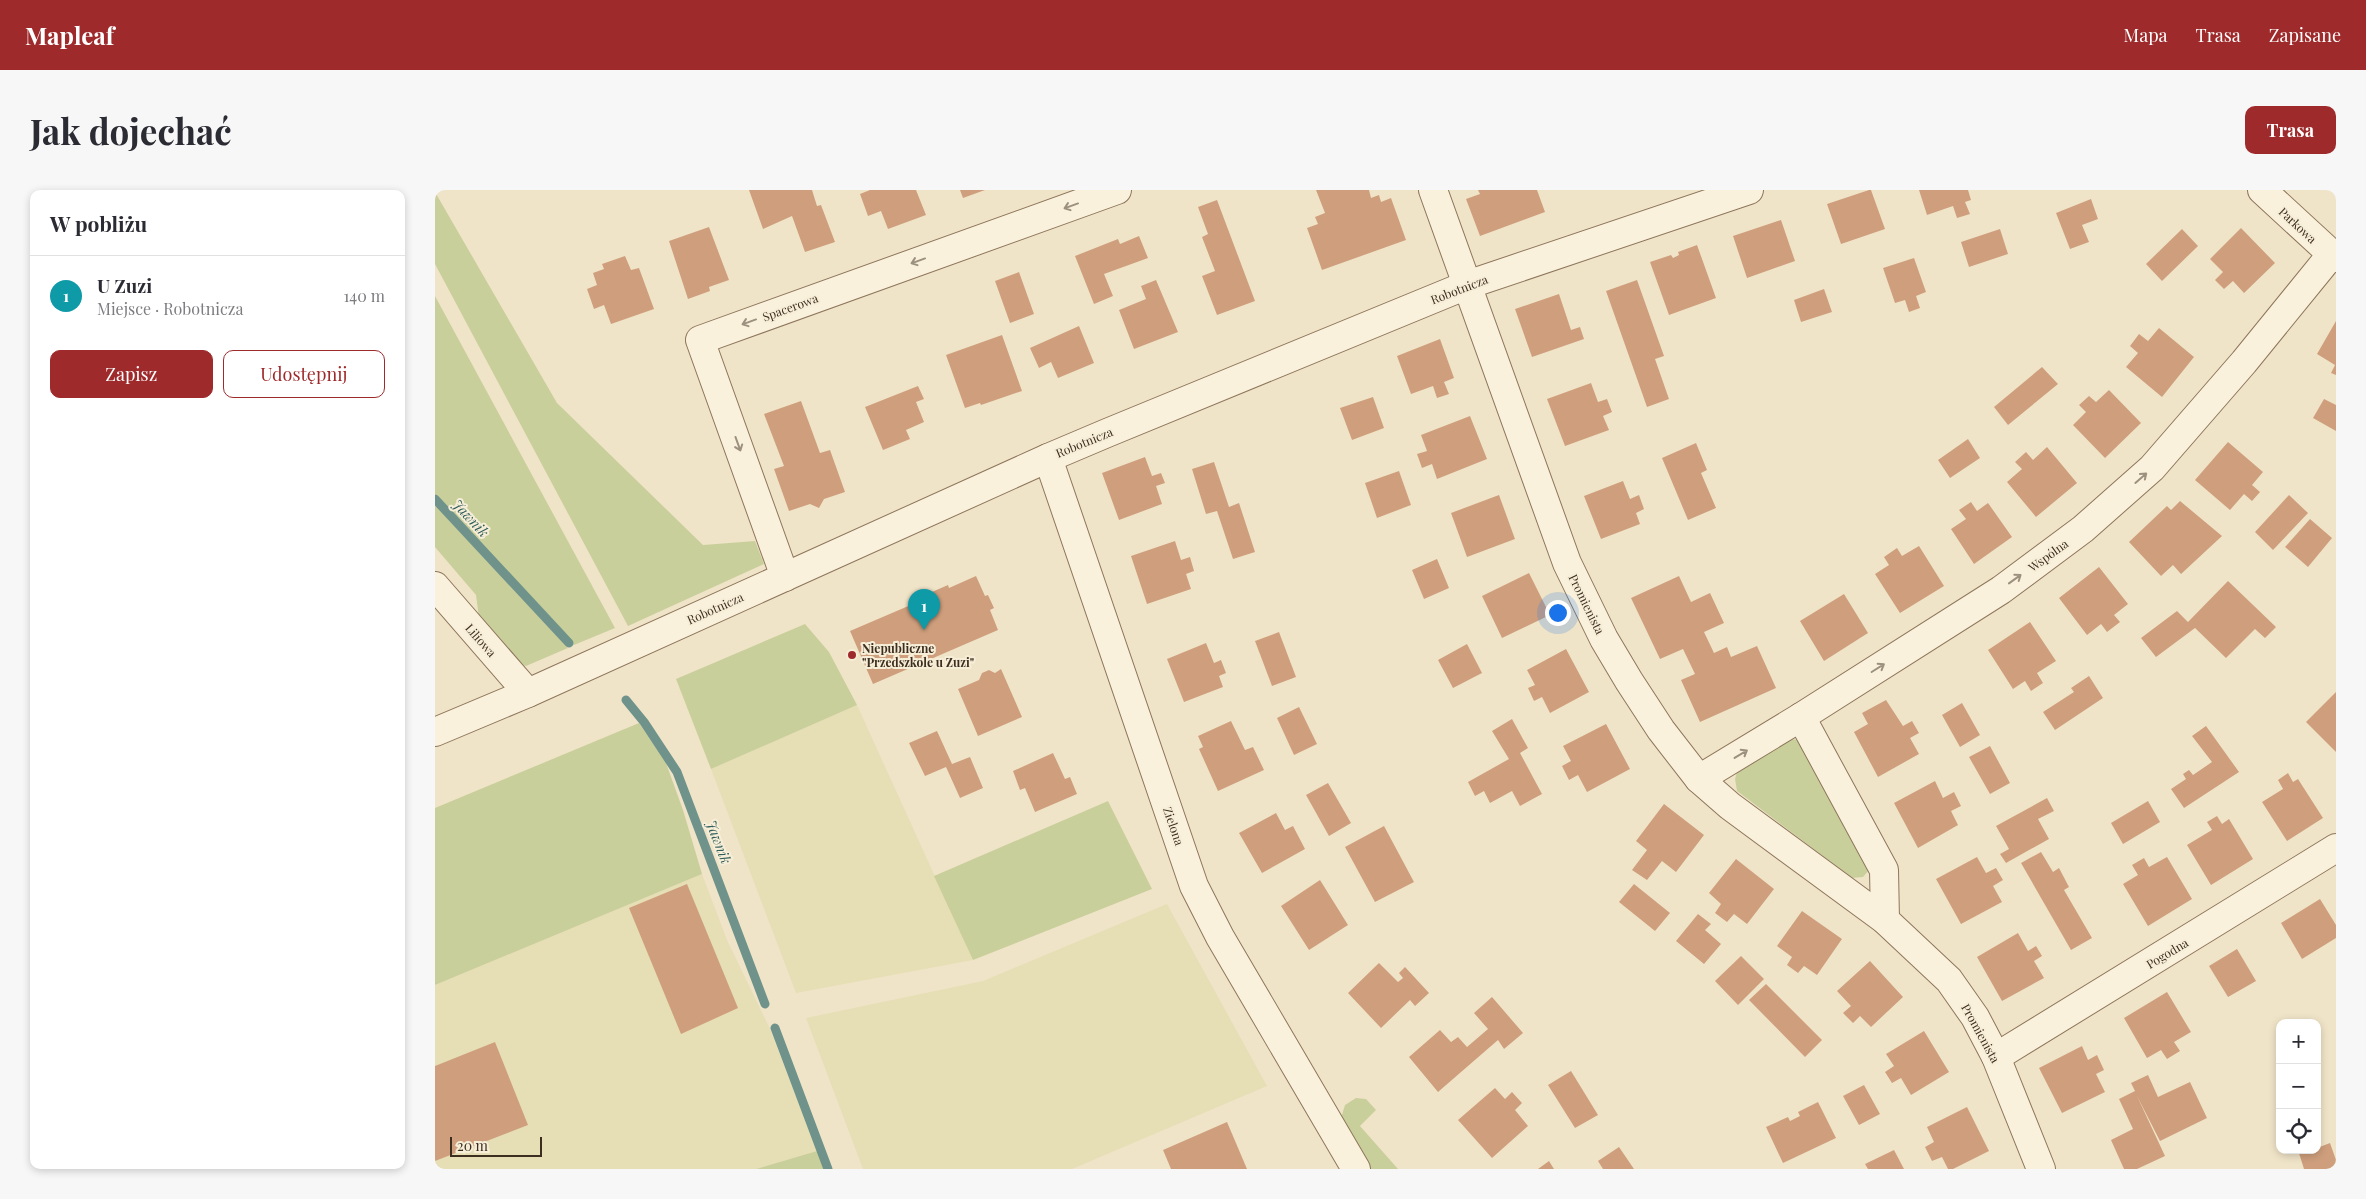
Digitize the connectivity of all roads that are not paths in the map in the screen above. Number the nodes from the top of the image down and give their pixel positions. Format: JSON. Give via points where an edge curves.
{"nodes":[{"id":1,"x":1117,"y":190,"type":"edge"},
{"id":2,"x":1433,"y":190,"type":"edge"},
{"id":3,"x":1749,"y":190,"type":"edge"},
{"id":4,"x":2262,"y":190,"type":"edge"},
{"id":5,"x":2334,"y":256,"type":"edge"},
{"id":6,"x":1467,"y":285,"type":"junction"},
{"id":7,"x":1048,"y":458,"type":"junction"},
{"id":8,"x":785,"y":576,"type":"junction"},
{"id":9,"x":435,"y":586,"type":"edge"},
{"id":10,"x":528,"y":693,"type":"junction"},
{"id":11,"x":1801,"y":717,"type":"junction"},
{"id":12,"x":435,"y":732,"type":"edge"},
{"id":13,"x":1699,"y":779,"type":"junction"},
{"id":14,"x":2336,"y":848,"type":"edge"},
{"id":15,"x":1885,"y":920,"type":"junction"},
{"id":16,"x":1996,"y":1057,"type":"junction"},
{"id":17,"x":1356,"y":1169,"type":"edge"},
{"id":18,"x":2041,"y":1169,"type":"edge"}],
"edges":[{"from":1,"to":8,"type":"street","name":"Spacerowa","one_way":true,"via":[[700,340]]},
{"from":2,"to":6,"type":"street","name":"Promienista"},
{"from":3,"to":6,"type":"street","name":"Robotnicza"},
{"from":4,"to":5,"type":"street","name":"Parkowa"},
{"from":11,"to":5,"type":"street","name":"Wspólna","one_way":true,"via":[[2001,590],[2083,529],[2152,468]]},
{"from":6,"to":7,"type":"street","name":"Robotnicza"},
{"from":6,"to":13,"type":"street","name":"Promienista","via":[[1567,563],[1604,639],[1629,681]]},
{"from":7,"to":8,"type":"street","name":"Robotnicza"},
{"from":7,"to":17,"type":"street","name":"Zielona","via":[[1194,886],[1220,937]]},
{"from":8,"to":10,"type":"street","name":"Robotnicza"},
{"from":9,"to":10,"type":"street","name":"Liliowa"},
{"from":10,"to":12,"type":"street","name":"Robotnicza"},
{"from":13,"to":11,"type":"street","name":"Wspólna","one_way":true},
{"from":11,"to":15,"type":"street","via":[[1884,870]]},
{"from":13,"to":15,"type":"street","name":"Promienista","via":[[1730,806]]},
{"from":14,"to":16,"type":"street","name":"Pogodna"},
{"from":15,"to":16,"type":"street","name":"Promienista","via":[[1949,980],[1975,1017]]},
{"from":16,"to":18,"type":"street","name":"Promienista"}]}
